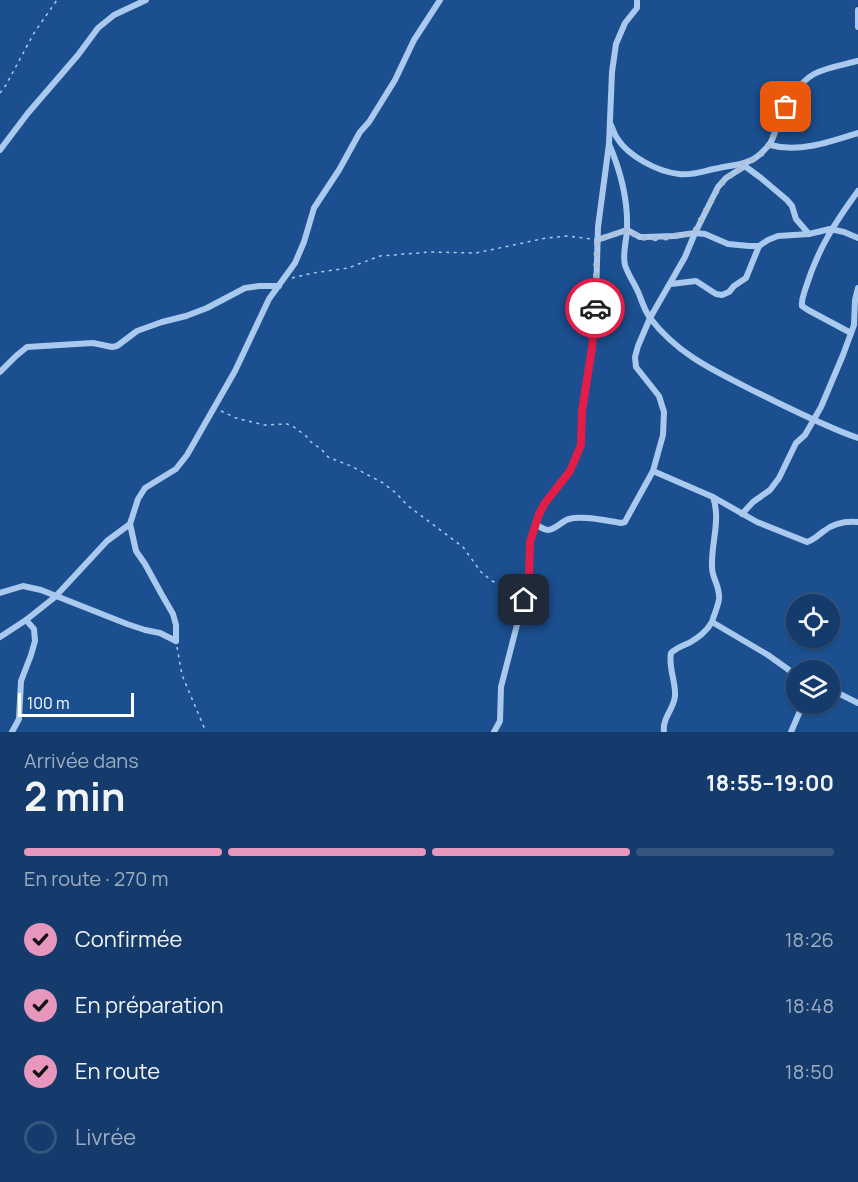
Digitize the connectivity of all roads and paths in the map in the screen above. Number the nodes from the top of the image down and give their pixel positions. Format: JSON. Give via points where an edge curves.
{"nodes":[{"id":1,"x":57,"y":0,"type":"edge"},
{"id":2,"x":146,"y":0,"type":"edge"},
{"id":3,"x":440,"y":0,"type":"edge"},
{"id":4,"x":637,"y":0,"type":"edge"},
{"id":5,"x":858,"y":10,"type":"edge"},
{"id":6,"x":858,"y":27,"type":"edge"},
{"id":7,"x":858,"y":62,"type":"edge"},
{"id":8,"x":0,"y":93,"type":"edge"},
{"id":9,"x":610,"y":124,"type":"junction"},
{"id":10,"x":858,"y":133,"type":"edge"},
{"id":11,"x":609,"y":144,"type":"junction"},
{"id":12,"x":770,"y":145,"type":"junction"},
{"id":13,"x":0,"y":150,"type":"edge"},
{"id":14,"x":743,"y":165,"type":"junction"},
{"id":15,"x":858,"y":192,"type":"edge"},
{"id":16,"x":830,"y":229,"type":"junction"},
{"id":17,"x":627,"y":230,"type":"junction"},
{"id":18,"x":694,"y":233,"type":"junction"},
{"id":19,"x":809,"y":234,"type":"junction"},
{"id":20,"x":858,"y":238,"type":"edge"},
{"id":21,"x":597,"y":240,"type":"junction"},
{"id":22,"x":759,"y":246,"type":"junction"},
{"id":23,"x":281,"y":283,"type":"junction"},
{"id":24,"x":670,"y":284,"type":"junction"},
{"id":25,"x":858,"y":288,"type":"edge"},
{"id":26,"x":650,"y":318,"type":"junction"},
{"id":27,"x":851,"y":333,"type":"junction"},
{"id":28,"x":0,"y":372,"type":"edge"},
{"id":29,"x":215,"y":408,"type":"junction"},
{"id":30,"x":814,"y":420,"type":"junction"},
{"id":31,"x":858,"y":438,"type":"edge"},
{"id":32,"x":653,"y":471,"type":"junction"},
{"id":33,"x":713,"y":497,"type":"junction"},
{"id":34,"x":742,"y":514,"type":"junction"},
{"id":35,"x":858,"y":522,"type":"edge"},
{"id":36,"x":130,"y":524,"type":"junction"},
{"id":37,"x":535,"y":524,"type":"junction"},
{"id":38,"x":529,"y":578,"type":"junction"},
{"id":39,"x":0,"y":593,"type":"edge"},
{"id":40,"x":55,"y":597,"type":"junction"},
{"id":41,"x":26,"y":620,"type":"junction"},
{"id":42,"x":712,"y":622,"type":"junction"},
{"id":43,"x":0,"y":637,"type":"edge"},
{"id":44,"x":176,"y":641,"type":"junction"},
{"id":45,"x":786,"y":668,"type":"edge"},
{"id":46,"x":840,"y":694,"type":"edge"},
{"id":47,"x":858,"y":703,"type":"edge"},
{"id":48,"x":798,"y":714,"type":"edge"},
{"id":49,"x":12,"y":732,"type":"edge"},
{"id":50,"x":206,"y":732,"type":"edge"},
{"id":51,"x":494,"y":732,"type":"edge"},
{"id":52,"x":664,"y":732,"type":"edge"},
{"id":53,"x":791,"y":732,"type":"edge"}],
"edges":[{"from":1,"to":8,"type":"path"},
{"from":2,"to":13,"type":"street","via":[[114,15],[98,28]]},
{"from":3,"to":23,"type":"street","via":[[314,208],[304,242]]},
{"from":4,"to":9,"type":"street","via":[[637,8],[616,44]]},
{"from":5,"to":6,"type":"street"},
{"from":7,"to":12,"type":"street","via":[[833,67],[805,81],[794,93]]},
{"from":9,"to":11,"type":"street"},
{"from":9,"to":14,"type":"street","via":[[617,139],[638,158],[679,175]]},
{"from":10,"to":12,"type":"street","via":[[813,146]]},
{"from":11,"to":17,"type":"street","via":[[622,179]]},
{"from":11,"to":21,"type":"street"},
{"from":12,"to":14,"type":"street"},
{"from":14,"to":18,"type":"street","via":[[718,188]]},
{"from":14,"to":19,"type":"street","via":[[787,200]]},
{"from":15,"to":16,"type":"street"},
{"from":16,"to":19,"type":"street"},
{"from":16,"to":20,"type":"street"},
{"from":16,"to":27,"type":"street","via":[[810,272],[802,306]]},
{"from":17,"to":18,"type":"street","via":[[640,237]]},
{"from":17,"to":21,"type":"street"},
{"from":17,"to":26,"type":"street","via":[[625,264]]},
{"from":18,"to":22,"type":"street","via":[[728,244]]},
{"from":18,"to":24,"type":"street"},
{"from":19,"to":22,"type":"street","via":[[778,236]]},
{"from":21,"to":23,"type":"path","via":[[568,236],[476,253],[380,256],[348,268]]},
{"from":21,"to":37,"type":"street","via":[[592,348],[581,445],[570,471],[545,503]]},
{"from":22,"to":24,"type":"street","via":[[746,278],[720,296],[696,281]]},
{"from":23,"to":28,"type":"street","via":[[245,288],[186,316],[137,331],[117,346],[93,343],[27,347]]},
{"from":23,"to":29,"type":"street","via":[[269,299]]},
{"from":24,"to":26,"type":"street"},
{"from":25,"to":27,"type":"street"},
{"from":26,"to":30,"type":"street","via":[[696,361]]},
{"from":26,"to":32,"type":"street","via":[[635,357],[636,368],[659,396],[664,411],[663,435]]},
{"from":27,"to":30,"type":"street"},
{"from":29,"to":36,"type":"street","via":[[176,470],[145,488]]},
{"from":29,"to":38,"type":"path","via":[[264,425],[294,427],[328,457],[396,493],[463,547],[492,581],[513,587]]},
{"from":30,"to":31,"type":"street"},
{"from":30,"to":34,"type":"street","via":[[770,490]]},
{"from":32,"to":33,"type":"street"},
{"from":32,"to":37,"type":"street","via":[[625,522],[572,519],[551,530]]},
{"from":33,"to":34,"type":"street"},
{"from":33,"to":42,"type":"street","via":[[717,518],[712,574],[719,597]]},
{"from":34,"to":35,"type":"street","via":[[807,542],[836,525]]},
{"from":36,"to":40,"type":"street","via":[[107,541]]},
{"from":36,"to":44,"type":"street","via":[[136,551],[173,614]]},
{"from":37,"to":38,"type":"street"},
{"from":38,"to":51,"type":"street","via":[[501,687],[500,721]]},
{"from":39,"to":40,"type":"street","via":[[23,586]]},
{"from":40,"to":41,"type":"street"},
{"from":40,"to":44,"type":"street"},
{"from":41,"to":43,"type":"street"},
{"from":41,"to":49,"type":"street","via":[[34,629],[35,641],[21,681],[19,719]]},
{"from":42,"to":45,"type":"street"},
{"from":42,"to":52,"type":"street","via":[[704,633],[671,653],[675,694]]},
{"from":44,"to":50,"type":"path","via":[[182,675]]},
{"from":46,"to":47,"type":"street"},
{"from":48,"to":53,"type":"street"}]}
